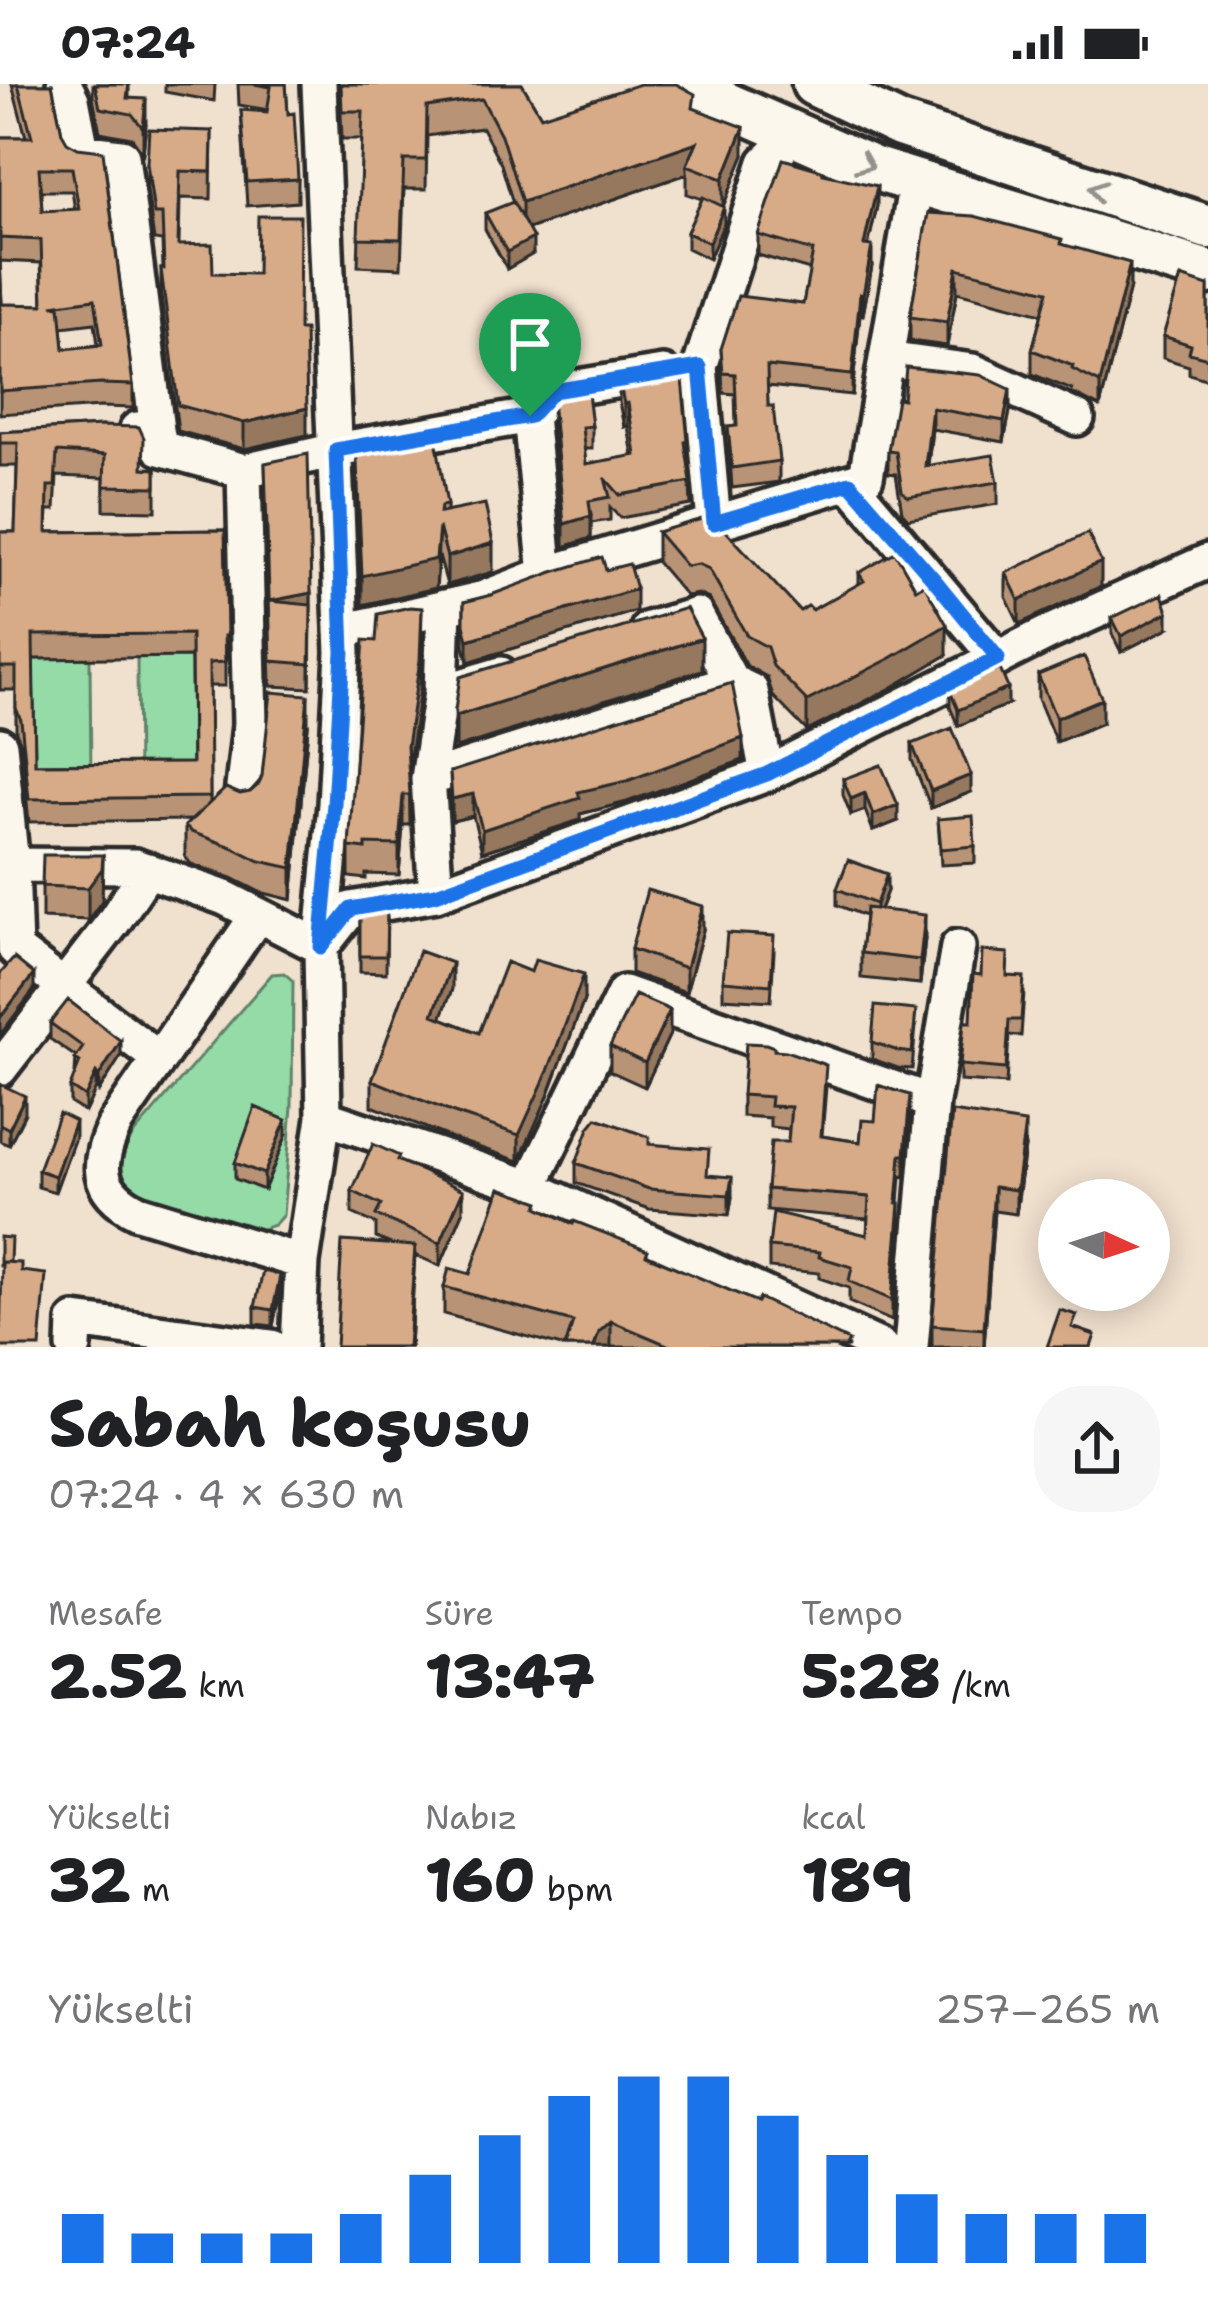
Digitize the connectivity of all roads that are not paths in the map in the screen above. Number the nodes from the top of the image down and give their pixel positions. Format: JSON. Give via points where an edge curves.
{"nodes":[{"id":1,"x":64,"y":84,"type":"edge"},
{"id":2,"x":320,"y":84,"type":"edge"},
{"id":3,"x":681,"y":84,"type":"edge"},
{"id":4,"x":814,"y":84,"type":"edge"},
{"id":5,"x":795,"y":134,"type":"junction"},
{"id":6,"x":916,"y":182,"type":"junction"},
{"id":7,"x":1208,"y":227,"type":"edge"},
{"id":8,"x":1208,"y":272,"type":"edge"},
{"id":9,"x":886,"y":359,"type":"junction"},
{"id":10,"x":700,"y":367,"type":"junction"},
{"id":11,"x":530,"y":416,"type":"junction"},
{"id":12,"x":1078,"y":418,"type":"dead end"},
{"id":13,"x":102,"y":428,"type":"edge"},
{"id":14,"x":157,"y":430,"type":"junction"},
{"id":15,"x":336,"y":450,"type":"junction"},
{"id":16,"x":244,"y":471,"type":"junction"},
{"id":17,"x":850,"y":483,"type":"junction"},
{"id":18,"x":714,"y":523,"type":"junction"},
{"id":19,"x":1208,"y":561,"type":"edge"},
{"id":20,"x":546,"y":574,"type":"junction"},
{"id":21,"x":444,"y":607,"type":"junction"},
{"id":22,"x":342,"y":631,"type":"junction"},
{"id":23,"x":611,"y":640,"type":"edge"},
{"id":24,"x":998,"y":658,"type":"junction"},
{"id":25,"x":526,"y":667,"type":"edge"},
{"id":26,"x":732,"y":682,"type":"junction"},
{"id":27,"x":441,"y":692,"type":"junction"},
{"id":28,"x":0,"y":745,"type":"edge"},
{"id":29,"x":767,"y":774,"type":"junction"},
{"id":30,"x":428,"y":779,"type":"junction"},
{"id":31,"x":242,"y":805,"type":"edge"},
{"id":32,"x":6,"y":865,"type":"edge"},
{"id":33,"x":148,"y":870,"type":"junction"},
{"id":34,"x":436,"y":894,"type":"junction"},
{"id":35,"x":257,"y":916,"type":"junction"},
{"id":36,"x":958,"y":946,"type":"dead end"},
{"id":37,"x":321,"y":947,"type":"junction"},
{"id":38,"x":8,"y":958,"type":"edge"},
{"id":39,"x":63,"y":985,"type":"junction"},
{"id":40,"x":159,"y":1059,"type":"junction"},
{"id":41,"x":0,"y":1069,"type":"edge"},
{"id":42,"x":932,"y":1102,"type":"junction"},
{"id":43,"x":324,"y":1117,"type":"junction"},
{"id":44,"x":530,"y":1187,"type":"junction"},
{"id":45,"x":302,"y":1262,"type":"junction"},
{"id":46,"x":74,"y":1347,"type":"edge"},
{"id":47,"x":272,"y":1347,"type":"edge"},
{"id":48,"x":298,"y":1347,"type":"edge"},
{"id":49,"x":881,"y":1347,"type":"edge"},
{"id":50,"x":911,"y":1347,"type":"edge"}],
"edges":[{"from":1,"to":14,"type":"street","via":[[82,151],[122,156]]},
{"from":2,"to":15,"type":"street"},
{"from":3,"to":5,"type":"main road"},
{"from":7,"to":4,"type":"main road","one_way":true,"via":[[899,125]]},
{"from":5,"to":6,"type":"main road","one_way":true},
{"from":5,"to":10,"type":"street","via":[[766,161]]},
{"from":6,"to":8,"type":"main road"},
{"from":6,"to":9,"type":"street"},
{"from":9,"to":12,"type":"street","via":[[973,371]]},
{"from":9,"to":17,"type":"street","via":[[866,478]]},
{"from":10,"to":11,"type":"street","via":[[553,391]]},
{"from":10,"to":18,"type":"street"},
{"from":11,"to":15,"type":"street"},
{"from":11,"to":20,"type":"street"},
{"from":13,"to":14,"type":"street"},
{"from":14,"to":16,"type":"street","via":[[160,448]]},
{"from":15,"to":16,"type":"street"},
{"from":15,"to":22,"type":"street"},
{"from":16,"to":31,"type":"street","via":[[250,725]]},
{"from":17,"to":18,"type":"street"},
{"from":17,"to":24,"type":"street"},
{"from":18,"to":20,"type":"street"},
{"from":19,"to":24,"type":"street"},
{"from":20,"to":21,"type":"street"},
{"from":21,"to":22,"type":"street"},
{"from":21,"to":27,"type":"street"},
{"from":22,"to":37,"type":"street"},
{"from":23,"to":26,"type":"street","via":[[696,615]]},
{"from":24,"to":29,"type":"street"},
{"from":25,"to":27,"type":"street"},
{"from":26,"to":29,"type":"street","via":[[751,692]]},
{"from":26,"to":30,"type":"street"},
{"from":27,"to":30,"type":"street"},
{"from":28,"to":32,"type":"street"},
{"from":29,"to":34,"type":"street"},
{"from":30,"to":34,"type":"street"},
{"from":32,"to":33,"type":"street"},
{"from":32,"to":38,"type":"street"},
{"from":33,"to":35,"type":"street"},
{"from":33,"to":39,"type":"street"},
{"from":34,"to":37,"type":"street","via":[[351,909]]},
{"from":35,"to":37,"type":"street"},
{"from":35,"to":40,"type":"street"},
{"from":36,"to":42,"type":"street"},
{"from":37,"to":43,"type":"street"},
{"from":38,"to":39,"type":"street"},
{"from":39,"to":40,"type":"street"},
{"from":39,"to":41,"type":"street"},
{"from":40,"to":45,"type":"street","via":[[104,1145],[108,1190],[138,1212]]},
{"from":42,"to":44,"type":"street","via":[[624,993]]},
{"from":42,"to":50,"type":"street"},
{"from":43,"to":44,"type":"street"},
{"from":43,"to":45,"type":"street"},
{"from":44,"to":49,"type":"street"},
{"from":45,"to":48,"type":"street"},
{"from":46,"to":47,"type":"street","via":[[75,1321]]}]}
